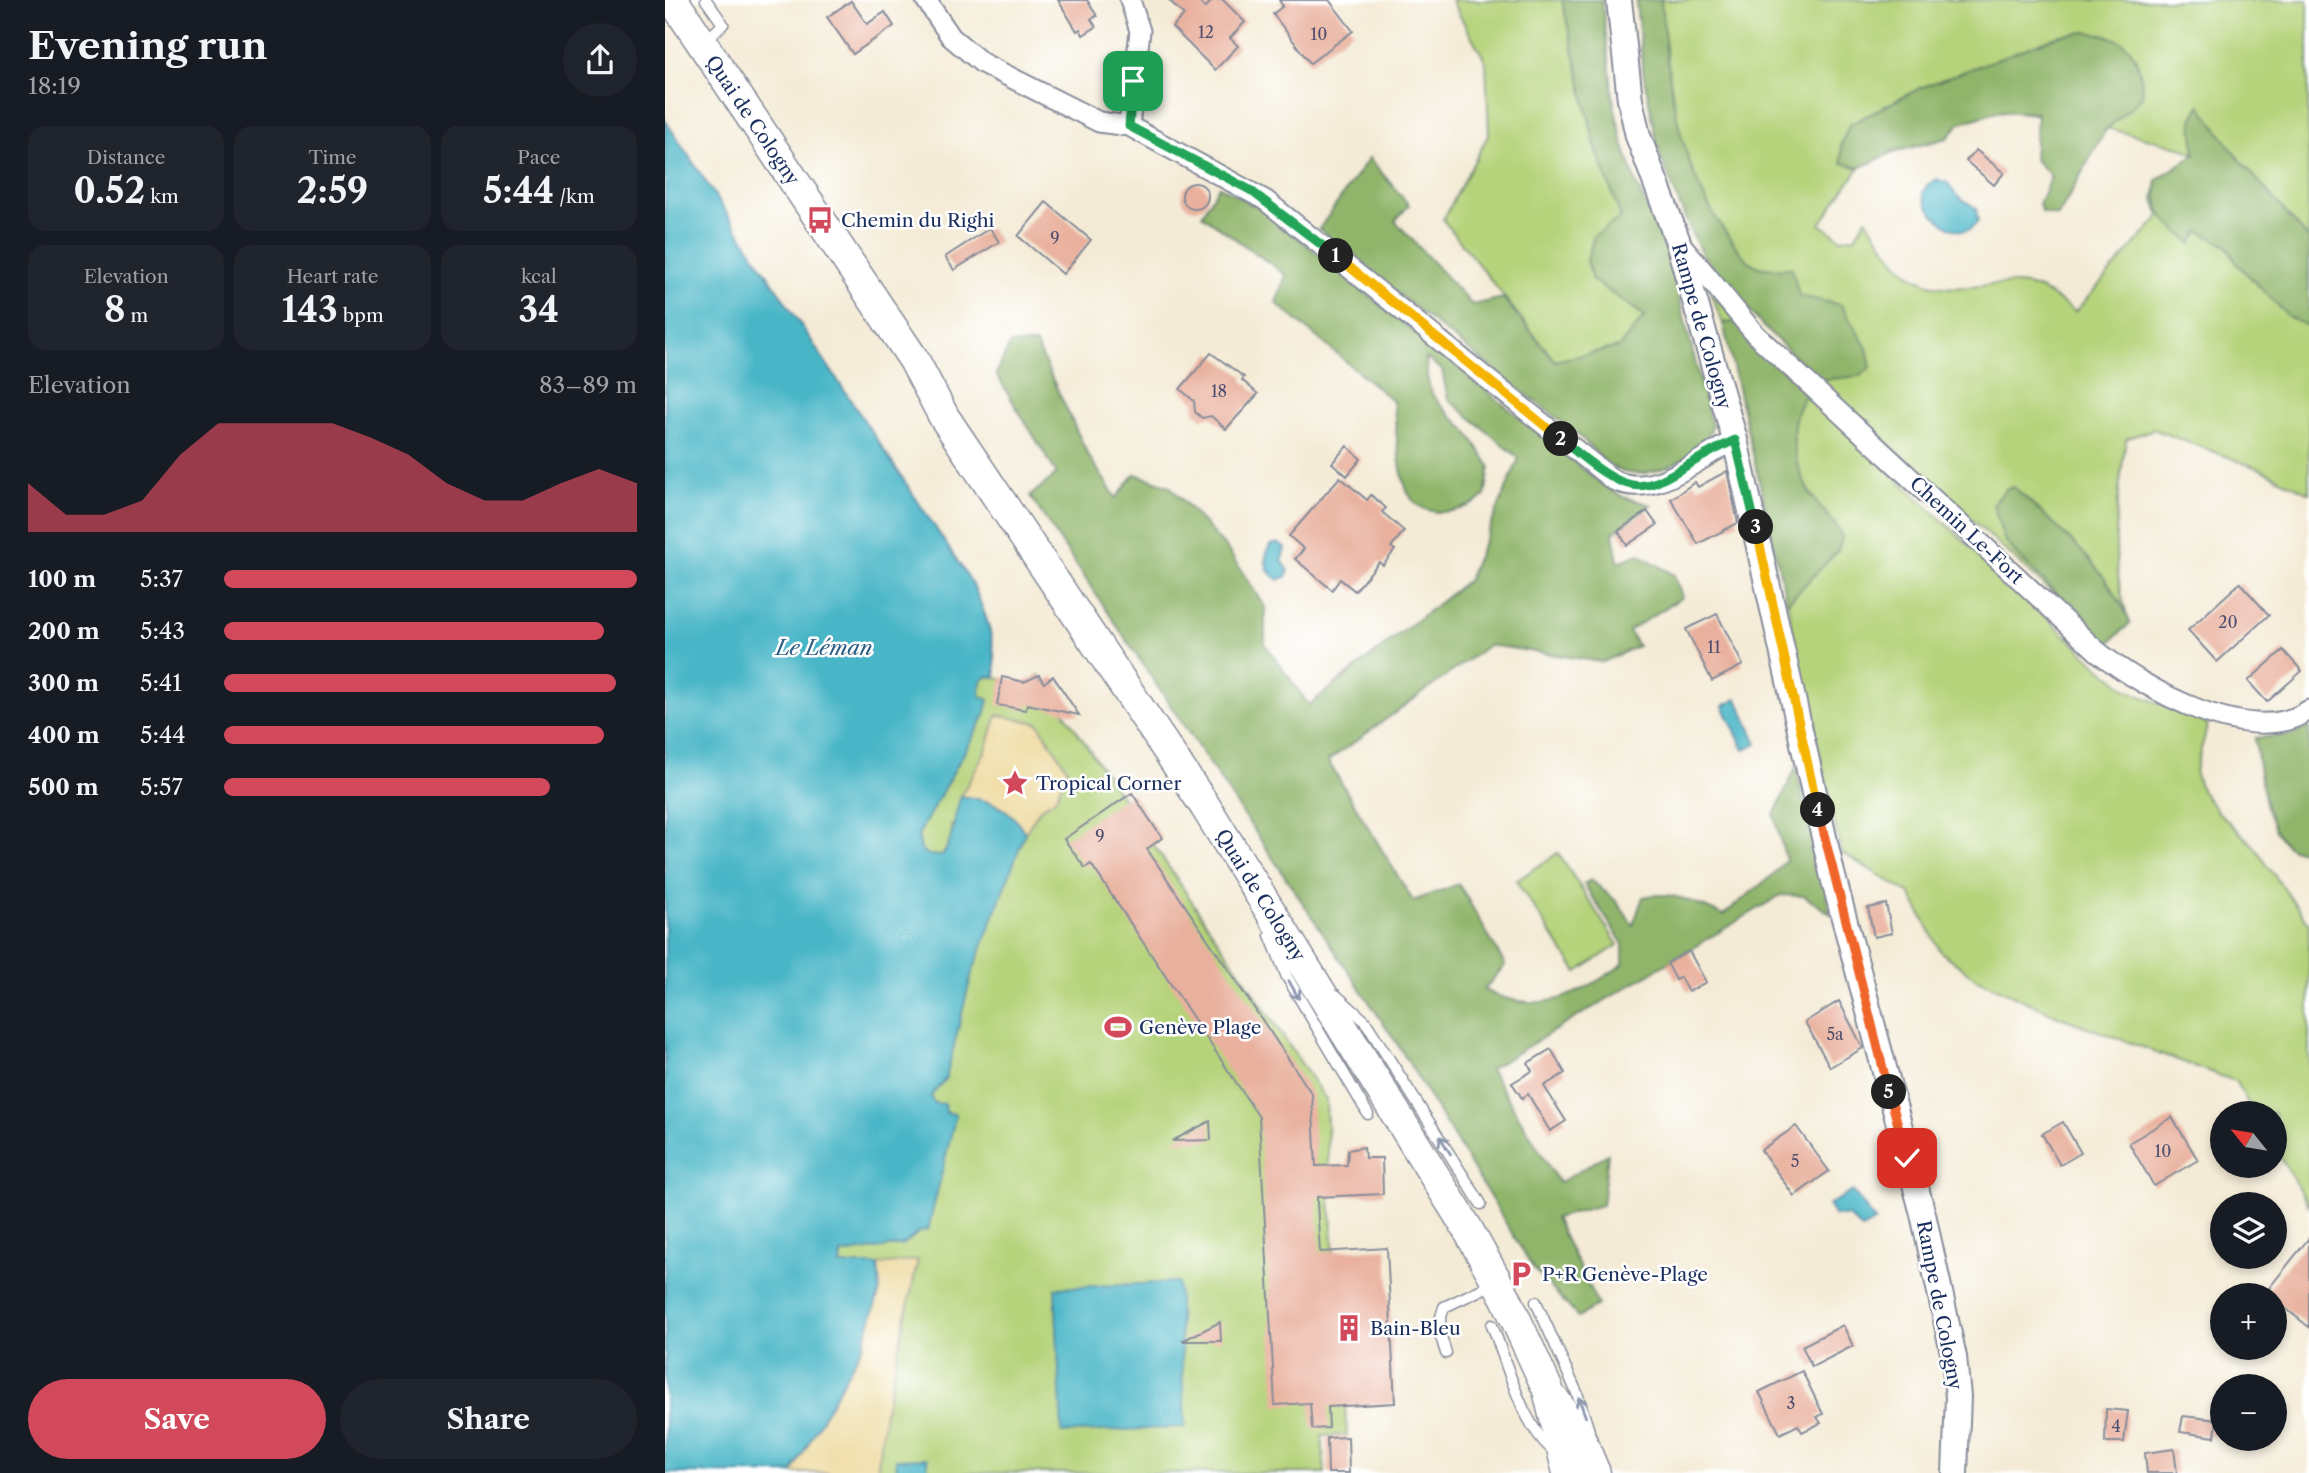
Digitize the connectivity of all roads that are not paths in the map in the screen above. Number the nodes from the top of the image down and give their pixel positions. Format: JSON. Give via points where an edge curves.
{"nodes":[{"id":1,"x":673,"y":0,"type":"edge"},
{"id":2,"x":706,"y":0,"type":"edge"},
{"id":3,"x":926,"y":0,"type":"edge"},
{"id":4,"x":1130,"y":0,"type":"edge"},
{"id":5,"x":1619,"y":0,"type":"edge"},
{"id":6,"x":665,"y":22,"type":"edge"},
{"id":7,"x":702,"y":45,"type":"junction"},
{"id":8,"x":1129,"y":126,"type":"junction"},
{"id":9,"x":1677,"y":239,"type":"junction"},
{"id":10,"x":862,"y":300,"type":"junction"},
{"id":11,"x":1735,"y":440,"type":"junction"},
{"id":12,"x":2309,"y":710,"type":"edge"},
{"id":13,"x":1238,"y":860,"type":"junction"},
{"id":14,"x":1307,"y":969,"type":"junction"},
{"id":15,"x":1368,"y":1114,"type":"dead end"},
{"id":16,"x":1481,"y":1204,"type":"dead end"},
{"id":17,"x":1498,"y":1282,"type":"junction"},
{"id":18,"x":1536,"y":1302,"type":"dead end"},
{"id":19,"x":1492,"y":1325,"type":"dead end"},
{"id":20,"x":1446,"y":1353,"type":"dead end"},
{"id":21,"x":1548,"y":1390,"type":"junction"},
{"id":22,"x":1566,"y":1465,"type":"edge"},
{"id":23,"x":1597,"y":1473,"type":"edge"},
{"id":24,"x":1955,"y":1473,"type":"edge"}],
"edges":[{"from":1,"to":7,"type":"main road","name":"Quai de Cologny"},
{"from":2,"to":7,"type":"lane","via":[[723,24]]},
{"from":3,"to":8,"type":"street","via":[[951,37],[982,63],[1098,122]]},
{"from":4,"to":8,"type":"street","via":[[1139,22],[1140,42]]},
{"from":5,"to":9,"type":"street","name":"Rampe de Cologny","via":[[1638,136]]},
{"from":6,"to":10,"type":"main road","name":"Quai de Cologny"},
{"from":7,"to":10,"type":"main road","name":"Quai de Cologny"},
{"from":8,"to":11,"type":"street","via":[[1265,200],[1613,480],[1649,486]]},
{"from":9,"to":11,"type":"street","name":"Rampe de Cologny"},
{"from":9,"to":12,"type":"street","name":"Chemin Le-Fort","via":[[1755,334],[2126,674],[2177,699],[2261,726],[2282,723]]},
{"from":10,"to":13,"type":"main road","name":"Quai de Cologny","via":[[914,360],[944,417]]},
{"from":11,"to":24,"type":"street","name":"Rampe de Cologny","via":[[1832,873],[1923,1214],[1954,1357],[1958,1397]]},
{"from":13,"to":14,"type":"main road","name":"Quai de Cologny"},
{"from":13,"to":15,"type":"lane","one_way":true,"via":[[1287,977]]},
{"from":16,"to":14,"type":"lane","one_way":true,"via":[[1365,1021]]},
{"from":14,"to":17,"type":"main road","name":"Quai de Cologny"},
{"from":17,"to":20,"type":"lane","via":[[1444,1307],[1438,1327]]},
{"from":17,"to":21,"type":"main road","name":"Quai de Cologny"},
{"from":23,"to":18,"type":"lane","one_way":true,"via":[[1584,1411]]},
{"from":19,"to":22,"type":"lane","via":[[1533,1428]]},
{"from":21,"to":22,"type":"main road","name":"Quai de Cologny"},
{"from":21,"to":23,"type":"main road","name":"Quai de Cologny","via":[[1579,1435]]}]}
